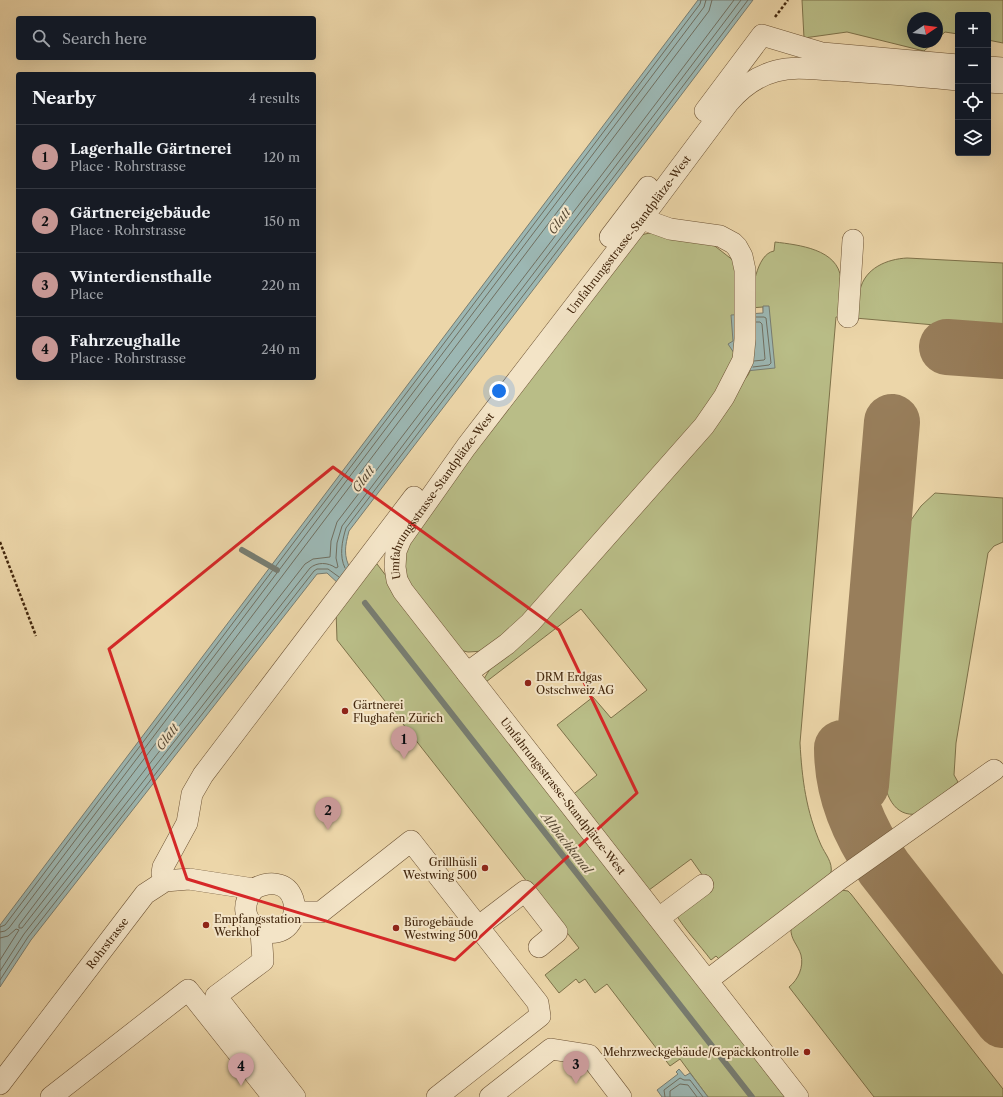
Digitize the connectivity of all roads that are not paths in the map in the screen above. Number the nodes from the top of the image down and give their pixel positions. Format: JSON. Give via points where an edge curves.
{"nodes":[{"id":1,"x":955,"y":64,"type":"edge"},
{"id":2,"x":991,"y":67,"type":"edge"},
{"id":3,"x":1003,"y":68,"type":"edge"},
{"id":4,"x":955,"y":80,"type":"edge"},
{"id":5,"x":991,"y":82,"type":"edge"},
{"id":6,"x":1003,"y":83,"type":"edge"},
{"id":7,"x":642,"y":218,"type":"junction"},
{"id":8,"x":853,"y":240,"type":"dead end"},
{"id":9,"x":848,"y":317,"type":"dead end"},
{"id":10,"x":467,"y":673,"type":"junction"},
{"id":11,"x":994,"y":770,"type":"dead end"},
{"id":12,"x":165,"y":881,"type":"junction"},
{"id":13,"x":703,"y":885,"type":"dead end"},
{"id":14,"x":254,"y":889,"type":"junction"},
{"id":15,"x":295,"y":912,"type":"junction"},
{"id":16,"x":659,"y":918,"type":"junction"},
{"id":17,"x":479,"y":926,"type":"junction"},
{"id":18,"x":261,"y":931,"type":"junction"},
{"id":19,"x":539,"y":947,"type":"dead end"},
{"id":20,"x":708,"y":980,"type":"junction"},
{"id":21,"x":0,"y":1084,"type":"edge"},
{"id":22,"x":51,"y":1097,"type":"edge"},
{"id":23,"x":273,"y":1097,"type":"edge"},
{"id":24,"x":295,"y":1097,"type":"edge"},
{"id":25,"x":438,"y":1097,"type":"edge"},
{"id":26,"x":490,"y":1097,"type":"edge"},
{"id":27,"x":621,"y":1097,"type":"edge"},
{"id":28,"x":798,"y":1097,"type":"edge"}],
"edges":[{"from":1,"to":12,"type":"street","via":[[822,53],[762,35],[203,775],[192,794],[187,823],[163,867]]},
{"from":2,"to":3,"type":"street"},
{"from":4,"to":7,"type":"street","name":"Umfahrungsstrasse-Standplätze-West","via":[[797,68],[764,75],[733,98]]},
{"from":5,"to":6,"type":"street"},
{"from":7,"to":10,"type":"street","name":"Umfahrungsstrasse-Standplätze-West","via":[[466,447],[398,544],[395,567],[400,586]]},
{"from":7,"to":10,"type":"street","via":[[670,228],[717,235],[737,247],[742,256],[745,274],[743,360],[724,397],[704,426],[546,606],[507,644]]},
{"from":8,"to":9,"type":"street"},
{"from":10,"to":16,"type":"street","name":"Umfahrungsstrasse-Standplätze-West"},
{"from":11,"to":20,"type":"street","via":[[840,879]]},
{"from":12,"to":14,"type":"street","name":"Rohrstrasse","via":[[189,878]]},
{"from":12,"to":21,"type":"street","name":"Rohrstrasse","via":[[145,894]]},
{"from":13,"to":16,"type":"street"},
{"from":14,"to":15,"type":"street","name":"Rohrstrasse","via":[[270,883],[282,887],[292,895]]},
{"from":14,"to":18,"type":"street","via":[[248,895],[246,912],[248,920]]},
{"from":15,"to":17,"type":"street","via":[[321,912],[411,841]]},
{"from":15,"to":18,"type":"street","via":[[292,921],[279,931]]},
{"from":16,"to":20,"type":"street","name":"Umfahrungsstrasse-Standplätze-West"},
{"from":17,"to":19,"type":"street","via":[[525,891],[557,932]]},
{"from":17,"to":25,"type":"street","via":[[538,1003],[540,1016]]},
{"from":18,"to":24,"type":"street","via":[[263,961],[216,996]]},
{"from":20,"to":28,"type":"street","name":"Umfahrungsstrasse-Standplätze-West"},
{"from":22,"to":23,"type":"street","via":[[188,990]]},
{"from":26,"to":27,"type":"street","via":[[551,1049],[589,1055]]}]}
